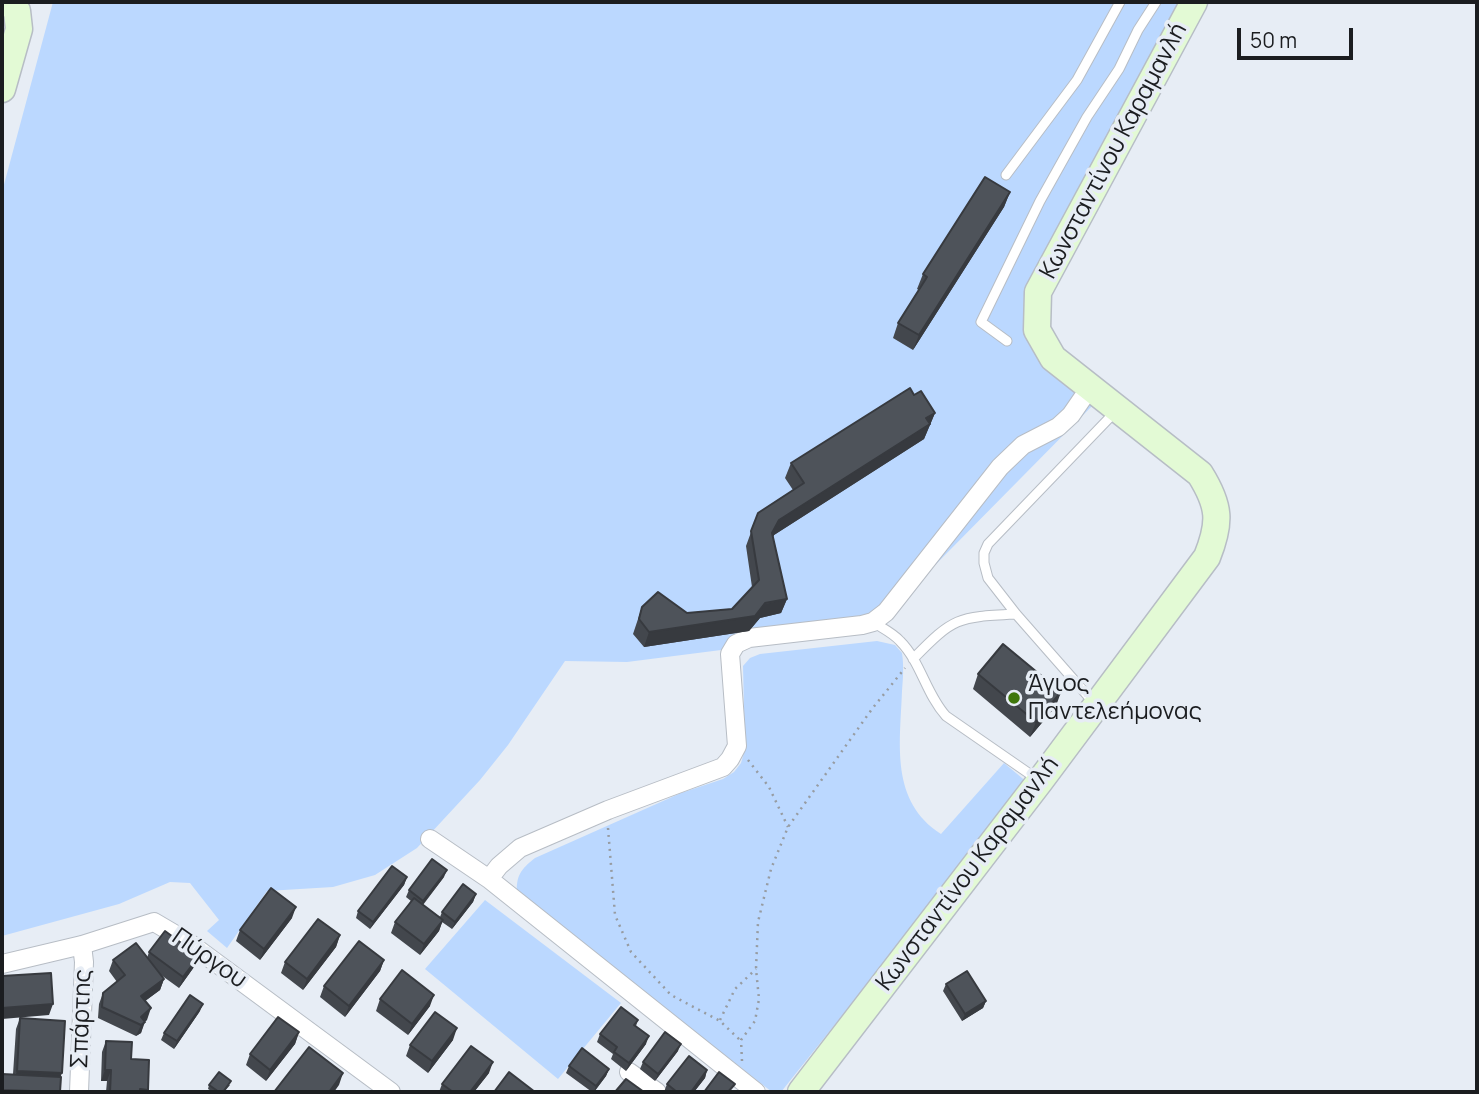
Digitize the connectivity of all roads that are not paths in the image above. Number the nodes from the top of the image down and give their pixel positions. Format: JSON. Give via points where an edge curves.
{"nodes":[{"id":1,"x":1120,"y":2,"type":"edge"},
{"id":2,"x":1156,"y":2,"type":"edge"},
{"id":3,"x":1194,"y":2,"type":"edge"},
{"id":4,"x":13,"y":6,"type":"edge"},
{"id":5,"x":2,"y":89,"type":"edge"},
{"id":6,"x":1006,"y":175,"type":"dead end"},
{"id":7,"x":1007,"y":341,"type":"dead end"},
{"id":8,"x":1091,"y":386,"type":"junction"},
{"id":9,"x":1118,"y":408,"type":"junction"},
{"id":10,"x":1016,"y":614,"type":"junction"},
{"id":11,"x":873,"y":622,"type":"junction"},
{"id":12,"x":912,"y":659,"type":"junction"},
{"id":13,"x":1096,"y":706,"type":"junction"},
{"id":14,"x":1041,"y":781,"type":"junction"},
{"id":15,"x":430,"y":839,"type":"dead end"},
{"id":16,"x":489,"y":879,"type":"junction"},
{"id":17,"x":82,"y":946,"type":"junction"},
{"id":18,"x":2,"y":964,"type":"edge"},
{"id":19,"x":629,"y":1072,"type":"edge"},
{"id":20,"x":750,"y":1087,"type":"edge"},
{"id":21,"x":79,"y":1092,"type":"edge"},
{"id":22,"x":391,"y":1092,"type":"edge"},
{"id":23,"x":657,"y":1092,"type":"edge"},
{"id":24,"x":801,"y":1092,"type":"edge"}],
"edges":[{"from":1,"to":6,"type":"lane","via":[[1077,80]]},
{"from":2,"to":7,"type":"lane","via":[[1040,201],[981,322]]},
{"from":3,"to":8,"type":"street","name":"Κωνσταντίνου Καραμανλή","via":[[1038,292],[1037,330],[1044,344],[1053,359]]},
{"from":4,"to":5,"type":"street","via":[[19,29]]},
{"from":8,"to":9,"type":"street","name":"Κωνσταντίνου Καραμανλή"},
{"from":8,"to":11,"type":"street","via":[[1058,427],[1023,445],[1000,467],[886,612]]},
{"from":9,"to":10,"type":"lane","via":[[988,544],[984,553],[988,578]]},
{"from":9,"to":13,"type":"street","name":"Κωνσταντίνου Καραμανλή","via":[[1200,474],[1212,493],[1216,534],[1207,557]]},
{"from":10,"to":12,"type":"lane","via":[[957,620],[941,629]]},
{"from":10,"to":13,"type":"lane"},
{"from":11,"to":12,"type":"lane","via":[[900,640]]},
{"from":11,"to":16,"type":"street","via":[[749,638],[736,645],[730,654],[737,746],[723,767],[520,848]]},
{"from":12,"to":14,"type":"lane","via":[[934,703],[946,716]]},
{"from":13,"to":14,"type":"street","name":"Κωνσταντίνου Καραμανλή"},
{"from":14,"to":24,"type":"street","name":"Κωνσταντίνου Καραμανλή"},
{"from":15,"to":16,"type":"street"},
{"from":16,"to":20,"type":"street"},
{"from":17,"to":18,"type":"street","name":"Πύργου"},
{"from":17,"to":21,"type":"street","name":"Σπάρτης"},
{"from":17,"to":22,"type":"street","name":"Πύργου","via":[[154,922],[188,942]]},
{"from":19,"to":23,"type":"street"}]}
